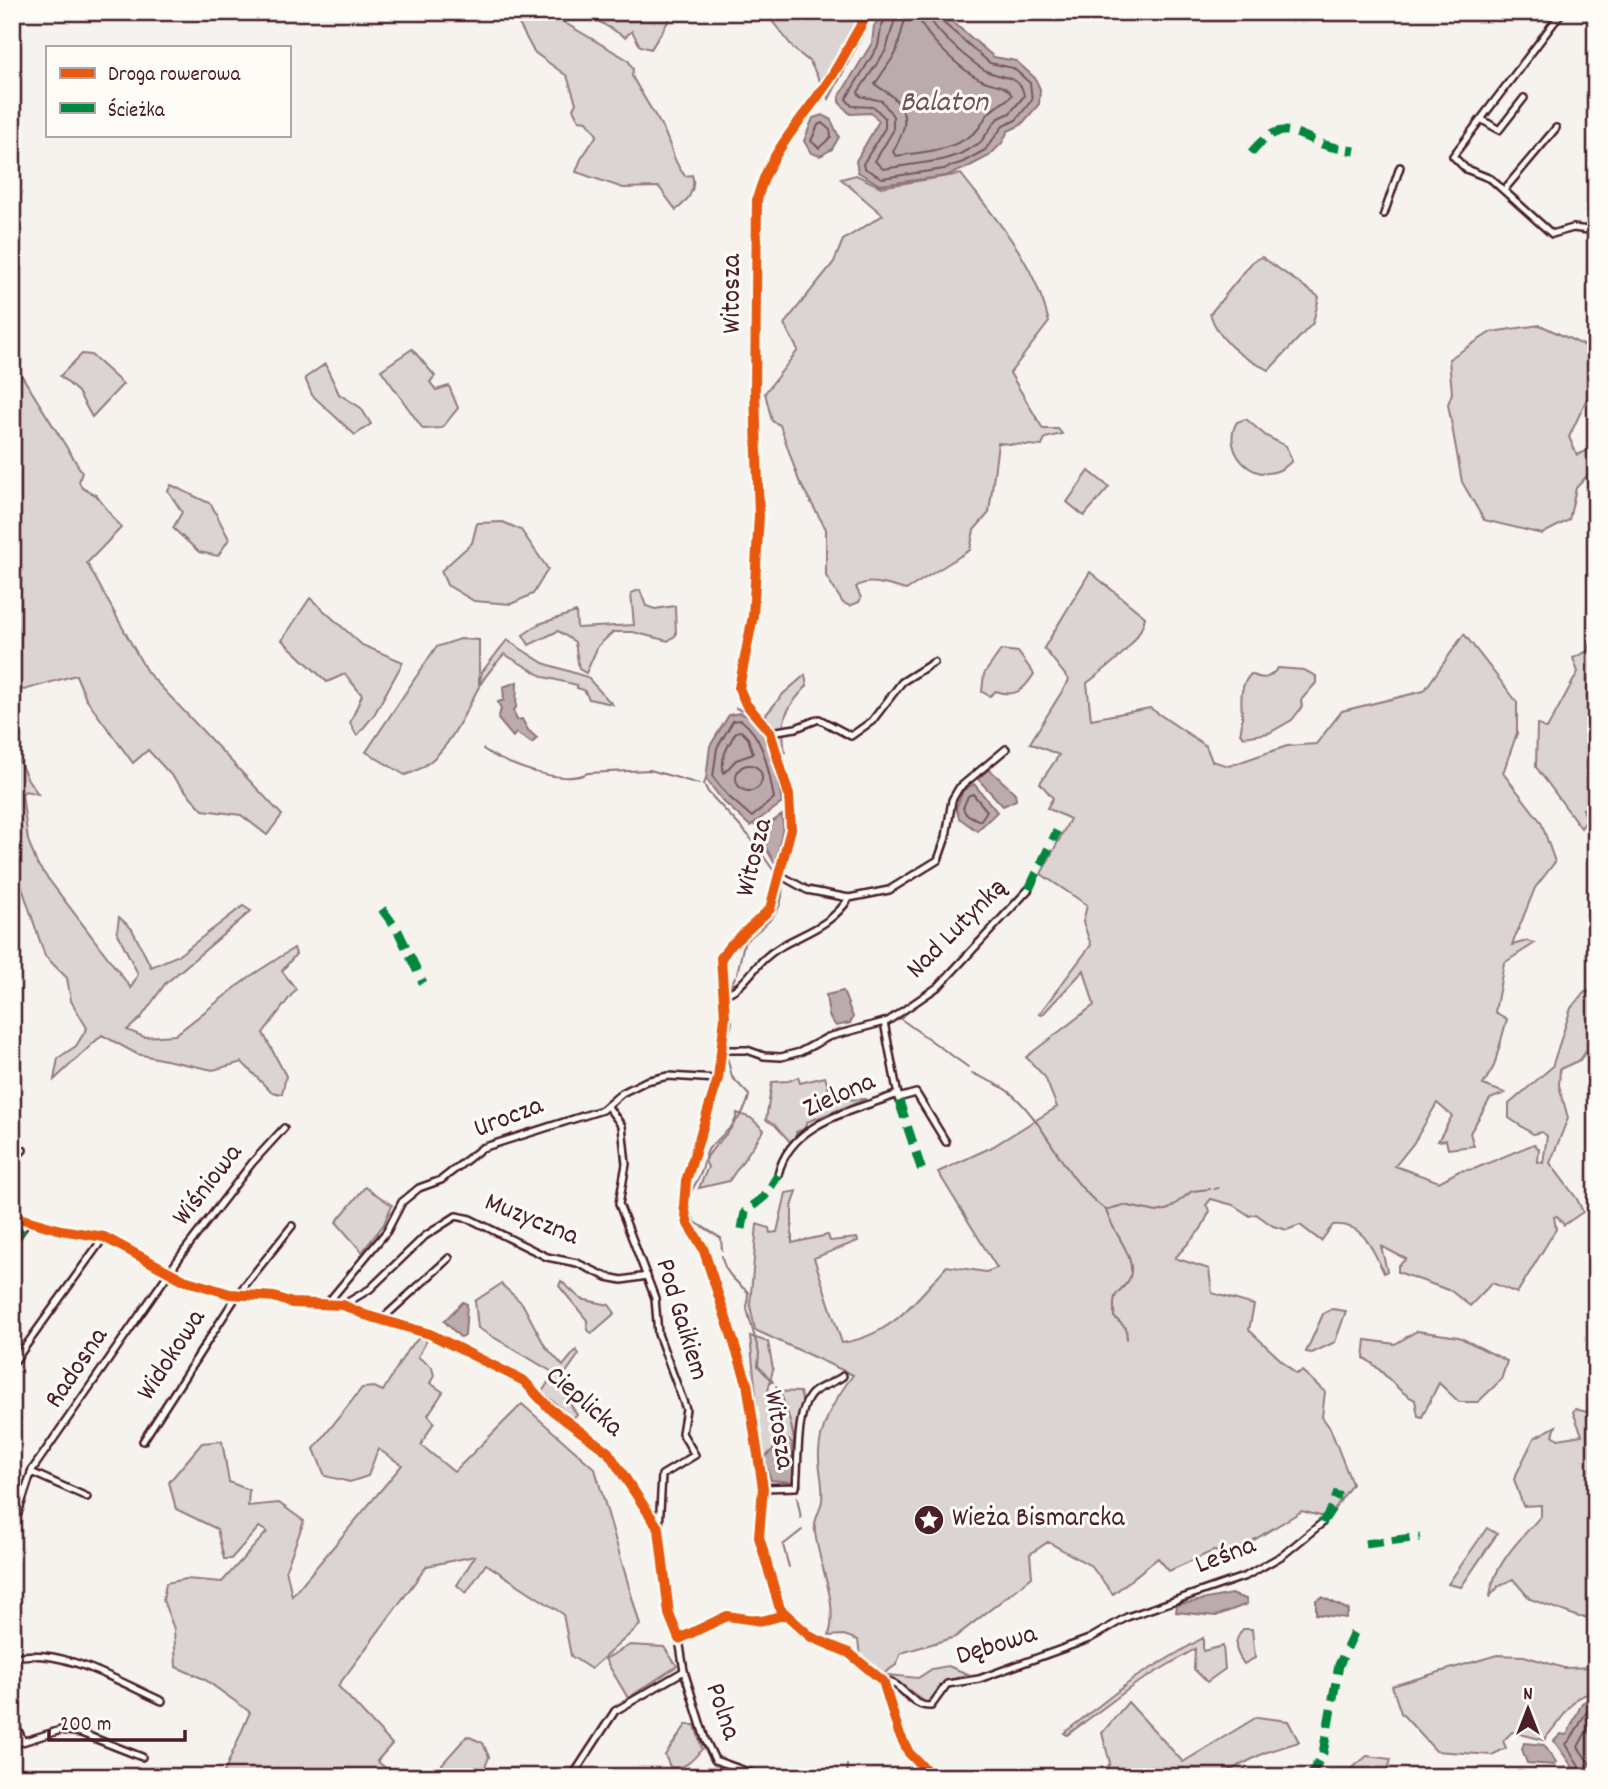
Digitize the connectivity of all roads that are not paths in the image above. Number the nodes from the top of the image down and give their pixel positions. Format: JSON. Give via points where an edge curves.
{"nodes":[{"id":1,"x":869,"y":12,"type":"edge"},
{"id":2,"x":1562,"y":12,"type":"edge"},
{"id":3,"x":1583,"y":12,"type":"edge"},
{"id":4,"x":1596,"y":18,"type":"edge"},
{"id":5,"x":1524,"y":98,"type":"dead end"},
{"id":6,"x":1481,"y":119,"type":"junction"},
{"id":7,"x":1556,"y":128,"type":"dead end"},
{"id":8,"x":1400,"y":167,"type":"dead end"},
{"id":9,"x":1504,"y":190,"type":"junction"},
{"id":10,"x":1384,"y":214,"type":"dead end"},
{"id":11,"x":1596,"y":231,"type":"edge"},
{"id":12,"x":934,"y":662,"type":"dead end"},
{"id":13,"x":770,"y":732,"type":"junction"},
{"id":14,"x":1006,"y":749,"type":"dead end"},
{"id":15,"x":780,"y":875,"type":"junction"},
{"id":16,"x":1029,"y":889,"type":"dead end"},
{"id":17,"x":849,"y":898,"type":"junction"},
{"id":18,"x":723,"y":994,"type":"junction"},
{"id":19,"x":884,"y":1022,"type":"junction"},
{"id":20,"x":721,"y":1050,"type":"junction"},
{"id":21,"x":718,"y":1079,"type":"junction"},
{"id":22,"x":898,"y":1097,"type":"junction"},
{"id":23,"x":608,"y":1107,"type":"junction"},
{"id":24,"x":284,"y":1128,"type":"dead end"},
{"id":25,"x":946,"y":1142,"type":"dead end"},
{"id":26,"x":23,"y":1150,"type":"dead end"},
{"id":27,"x":12,"y":1161,"type":"edge"},
{"id":28,"x":778,"y":1175,"type":"dead end"},
{"id":29,"x":12,"y":1216,"type":"edge"},
{"id":30,"x":27,"y":1222,"type":"junction"},
{"id":31,"x":292,"y":1226,"type":"dead end"},
{"id":32,"x":104,"y":1237,"type":"junction"},
{"id":33,"x":12,"y":1243,"type":"edge"},
{"id":34,"x":449,"y":1258,"type":"dead end"},
{"id":35,"x":169,"y":1272,"type":"junction"},
{"id":36,"x":647,"y":1276,"type":"junction"},
{"id":37,"x":238,"y":1294,"type":"junction"},
{"id":38,"x":330,"y":1303,"type":"junction"},
{"id":39,"x":343,"y":1305,"type":"junction"},
{"id":40,"x":381,"y":1320,"type":"junction"},
{"id":41,"x":12,"y":1365,"type":"edge"},
{"id":42,"x":843,"y":1376,"type":"dead end"},
{"id":43,"x":143,"y":1441,"type":"dead end"},
{"id":44,"x":31,"y":1472,"type":"junction"},
{"id":45,"x":763,"y":1488,"type":"junction"},
{"id":46,"x":87,"y":1497,"type":"dead end"},
{"id":47,"x":1322,"y":1523,"type":"dead end"},
{"id":48,"x":659,"y":1529,"type":"junction"},
{"id":49,"x":12,"y":1531,"type":"edge"},
{"id":50,"x":1135,"y":1614,"type":"joint"},
{"id":51,"x":784,"y":1615,"type":"junction"},
{"id":52,"x":679,"y":1639,"type":"junction"},
{"id":53,"x":12,"y":1658,"type":"edge"},
{"id":54,"x":684,"y":1671,"type":"junction"},
{"id":55,"x":883,"y":1681,"type":"junction"},
{"id":56,"x":162,"y":1701,"type":"dead end"},
{"id":57,"x":12,"y":1717,"type":"edge"},
{"id":58,"x":23,"y":1741,"type":"junction"},
{"id":59,"x":12,"y":1745,"type":"edge"},
{"id":60,"x":142,"y":1756,"type":"dead end"},
{"id":61,"x":572,"y":1777,"type":"edge"},
{"id":62,"x":762,"y":1777,"type":"edge"},
{"id":63,"x":933,"y":1777,"type":"edge"}],
"edges":[{"from":1,"to":13,"type":"street","name":"Witosza","via":[[830,79],[775,155],[761,180],[757,200],[759,516],[753,616],[739,688]]},
{"from":2,"to":6,"type":"street"},
{"from":3,"to":4,"type":"street"},
{"from":5,"to":6,"type":"street","via":[[1499,130]]},
{"from":6,"to":9,"type":"street","via":[[1454,159]]},
{"from":7,"to":9,"type":"street"},
{"from":8,"to":10,"type":"street"},
{"from":9,"to":11,"type":"street","via":[[1552,234],[1573,228]]},
{"from":12,"to":13,"type":"street","via":[[902,682],[872,721],[851,736],[819,719]]},
{"from":13,"to":15,"type":"street","name":"Witosza","via":[[791,808]]},
{"from":14,"to":17,"type":"street","via":[[958,788],[948,812],[943,850],[932,865],[885,892]]},
{"from":15,"to":17,"type":"street","via":[[807,890]]},
{"from":15,"to":18,"type":"street","name":"Witosza","via":[[770,909],[721,958]]},
{"from":16,"to":19,"type":"street","name":"Nad Lutynką","via":[[939,986]]},
{"from":17,"to":18,"type":"street","via":[[818,928],[770,954],[736,989]]},
{"from":18,"to":20,"type":"street","name":"Witosza"},
{"from":19,"to":20,"type":"street","name":"Nad Lutynką","via":[[828,1037],[781,1057],[747,1049]]},
{"from":19,"to":22,"type":"street"},
{"from":20,"to":21,"type":"street","name":"Witosza"},
{"from":21,"to":23,"type":"street","name":"Urocza","via":[[652,1079],[627,1090]]},
{"from":21,"to":45,"type":"street","name":"Witosza","via":[[686,1181],[684,1206],[688,1224],[703,1248],[747,1382]]},
{"from":22,"to":25,"type":"street","name":"Zielona","via":[[912,1092],[918,1095]]},
{"from":22,"to":28,"type":"street","name":"Zielona","via":[[810,1129],[787,1155]]},
{"from":23,"to":36,"type":"street","name":"Pod Gaikiem","via":[[622,1129],[627,1167],[619,1204]]},
{"from":23,"to":38,"type":"street","name":"Urocza","via":[[482,1148],[441,1180],[410,1194]]},
{"from":24,"to":35,"type":"street","name":"Wiśniowa"},
{"from":26,"to":27,"type":"street"},
{"from":29,"to":30,"type":"street","name":"Cieplicka"},
{"from":30,"to":32,"type":"street","name":"Cieplicka"},
{"from":30,"to":33,"type":"street"},
{"from":31,"to":37,"type":"street","name":"Widokowa"},
{"from":32,"to":35,"type":"street","name":"Cieplicka"},
{"from":32,"to":41,"type":"street"},
{"from":34,"to":40,"type":"street"},
{"from":35,"to":37,"type":"street","name":"Cieplicka","via":[[190,1283]]},
{"from":35,"to":44,"type":"street","name":"Radosna"},
{"from":36,"to":39,"type":"street","name":"Muzyczna","via":[[607,1277],[577,1263],[547,1257],[456,1216],[425,1236],[370,1289]]},
{"from":36,"to":48,"type":"street","name":"Pod Gaikiem","via":[[657,1305],[661,1347],[685,1409],[682,1433],[695,1455],[662,1475]]},
{"from":37,"to":38,"type":"street","name":"Cieplicka","via":[[292,1303]]},
{"from":37,"to":43,"type":"street","name":"Widokowa"},
{"from":38,"to":39,"type":"street","name":"Cieplicka"},
{"from":39,"to":40,"type":"street","name":"Cieplicka"},
{"from":40,"to":48,"type":"street","name":"Cieplicka","via":[[430,1334],[530,1385],[549,1408],[608,1452]]},
{"from":42,"to":45,"type":"street","via":[[811,1395],[803,1410],[796,1487]]},
{"from":44,"to":46,"type":"street"},
{"from":44,"to":49,"type":"street","name":"Radosna"},
{"from":45,"to":51,"type":"street","name":"Witosza","via":[[760,1537],[768,1575]]},
{"from":47,"to":50,"type":"street","name":"Leśna","via":[[1283,1555],[1246,1576]]},
{"from":48,"to":52,"type":"street","name":"Cieplicka","via":[[669,1614]]},
{"from":50,"to":55,"type":"street","name":"Dębowa","via":[[1089,1639],[979,1679],[947,1684],[931,1706],[918,1704],[890,1681]]},
{"from":51,"to":52,"type":"street","via":[[762,1621],[727,1616]]},
{"from":51,"to":55,"type":"street","name":"Witosza","via":[[811,1637],[849,1653]]},
{"from":52,"to":54,"type":"street","name":"Cieplicka"},
{"from":53,"to":56,"type":"street","via":[[33,1654],[61,1658]]},
{"from":54,"to":61,"type":"street","via":[[615,1711]]},
{"from":54,"to":62,"type":"street","name":"Polna","via":[[715,1760]]},
{"from":55,"to":63,"type":"street","via":[[909,1753]]},
{"from":57,"to":58,"type":"street"},
{"from":58,"to":59,"type":"street"},
{"from":58,"to":60,"type":"street","via":[[61,1730]]}]}
